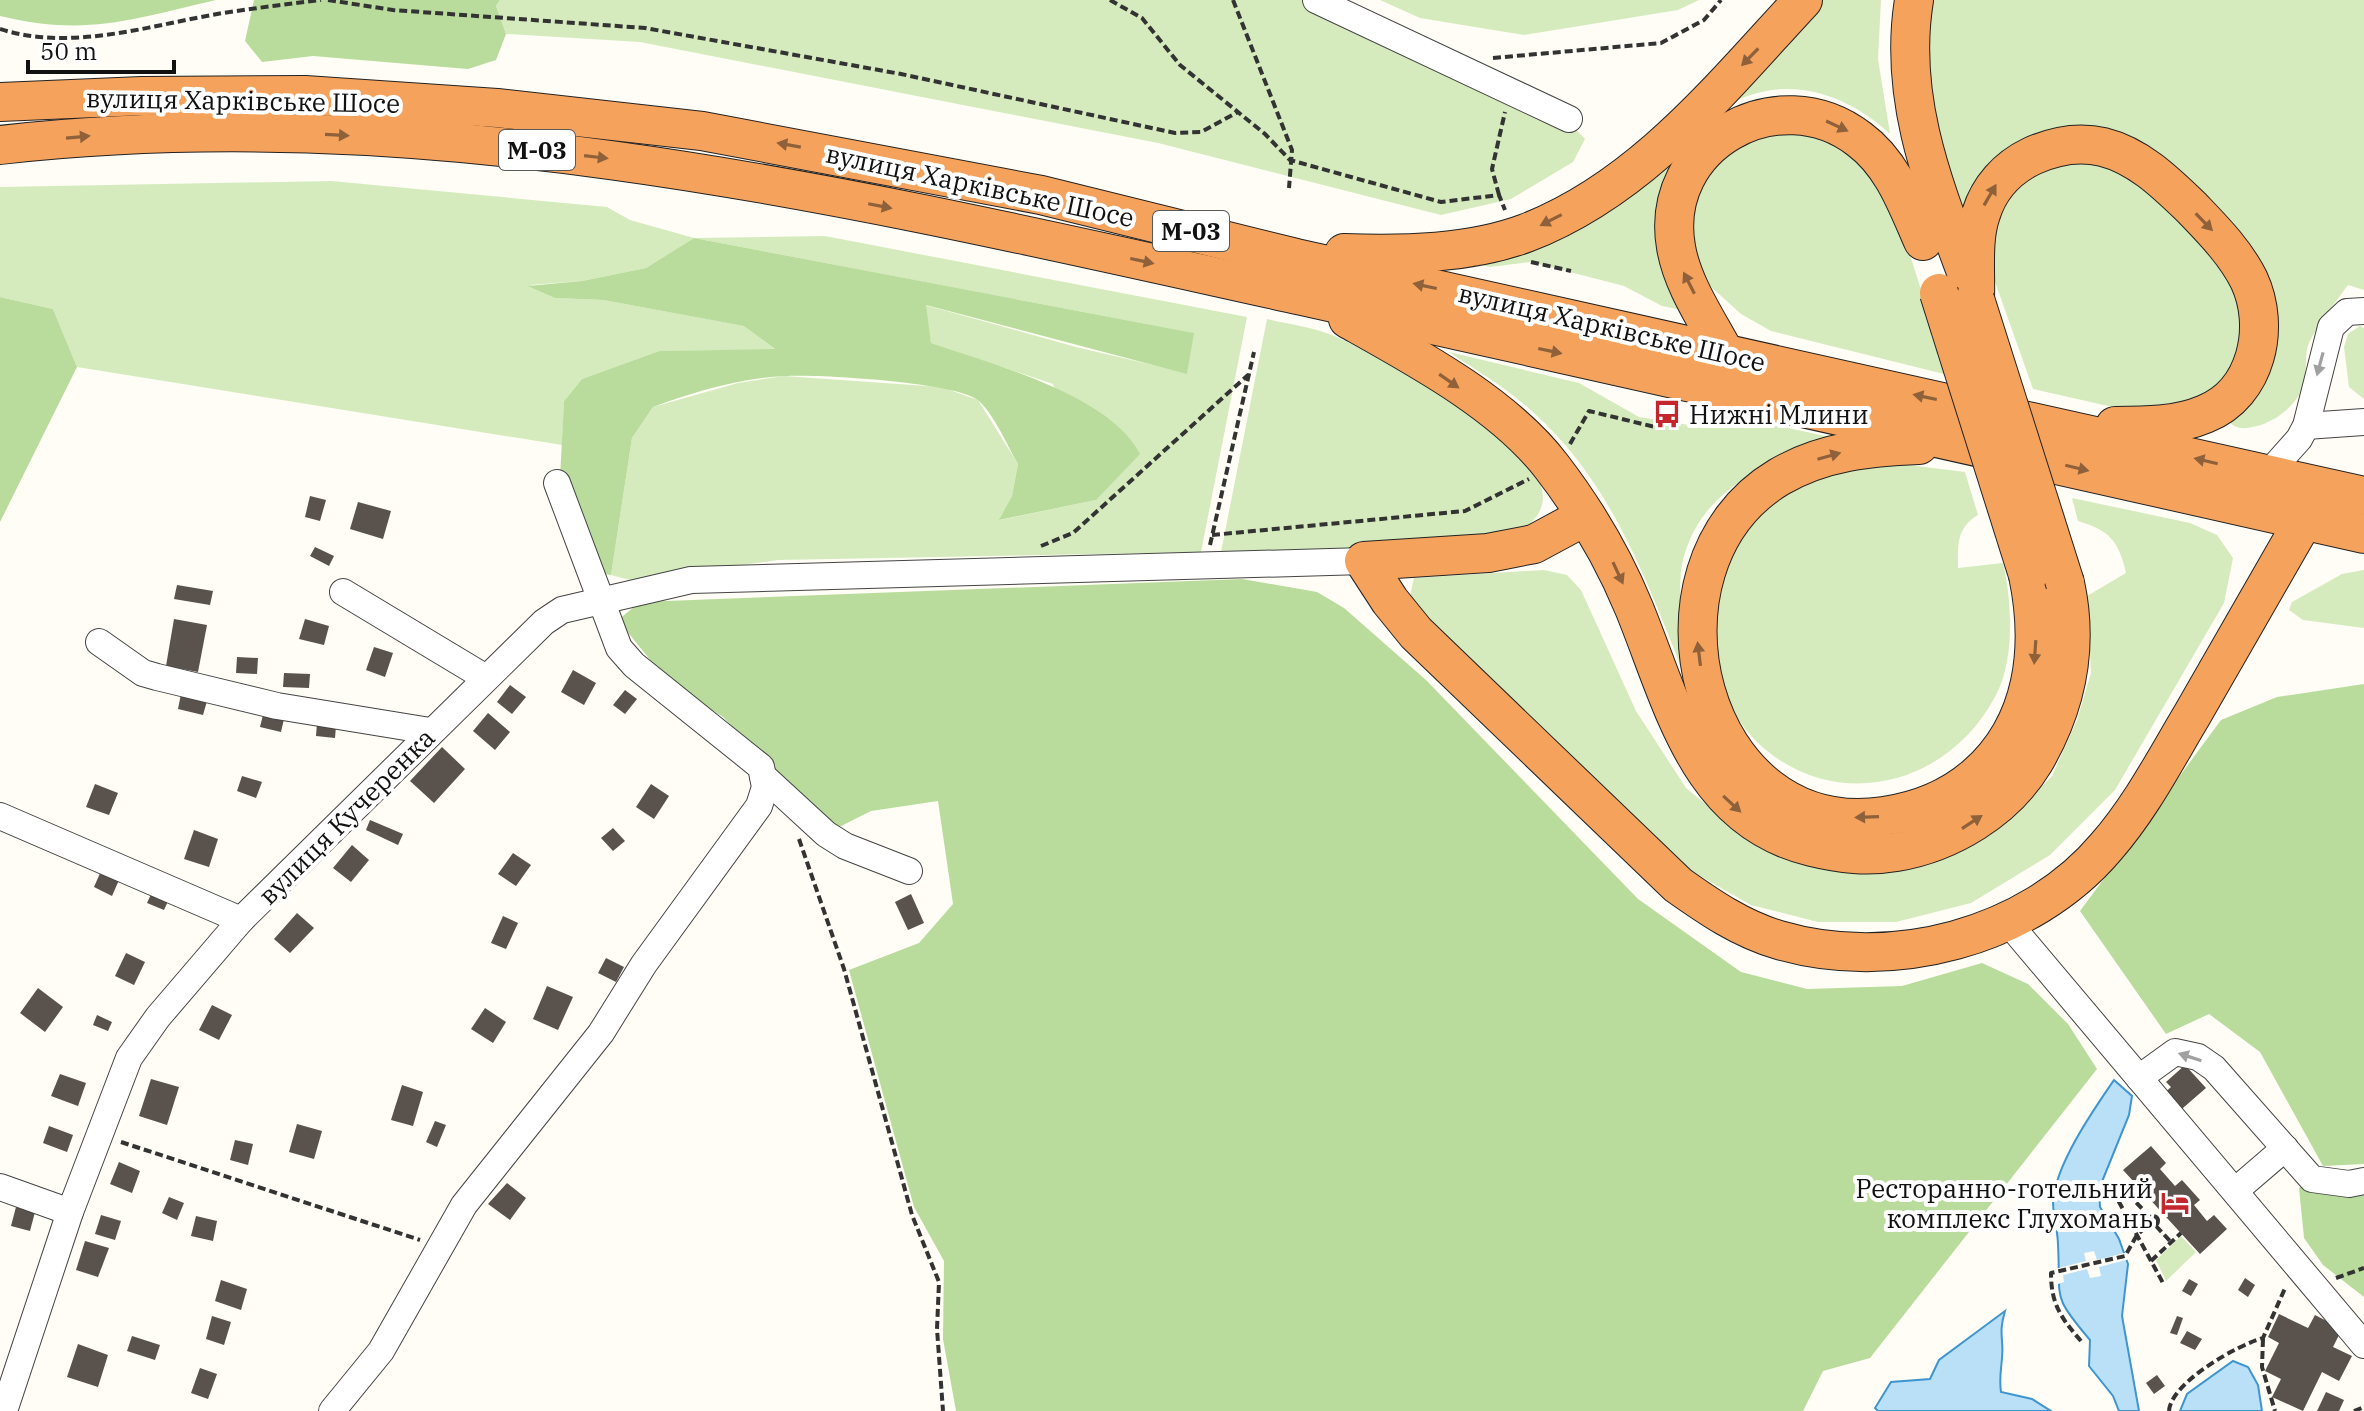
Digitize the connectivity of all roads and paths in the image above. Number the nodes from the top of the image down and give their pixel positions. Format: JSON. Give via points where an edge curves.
{"nodes":[{"id":1,"x":321,"y":0,"type":"edge"},
{"id":2,"x":328,"y":0,"type":"edge"},
{"id":3,"x":1110,"y":0,"type":"edge"},
{"id":4,"x":1233,"y":0,"type":"edge"},
{"id":5,"x":1316,"y":0,"type":"edge"},
{"id":6,"x":1721,"y":0,"type":"edge"},
{"id":7,"x":1803,"y":0,"type":"edge"},
{"id":8,"x":1892,"y":0,"type":"edge"},
{"id":9,"x":1914,"y":0,"type":"edge"},
{"id":10,"x":0,"y":29,"type":"edge"},
{"id":11,"x":1447,"y":62,"type":"junction"},
{"id":12,"x":1494,"y":84,"type":"junction"},
{"id":13,"x":0,"y":102,"type":"edge"},
{"id":14,"x":1238,"y":112,"type":"junction"},
{"id":15,"x":1569,"y":119,"type":"dead end"},
{"id":16,"x":0,"y":145,"type":"edge"},
{"id":17,"x":1290,"y":160,"type":"junction"},
{"id":18,"x":1289,"y":188,"type":"dead end"},
{"id":19,"x":1499,"y":195,"type":"junction"},
{"id":20,"x":1509,"y":220,"type":"dead end"},
{"id":21,"x":1173,"y":226,"type":"junction"},
{"id":22,"x":1923,"y":241,"type":"junction"},
{"id":23,"x":1524,"y":253,"type":"dead end"},
{"id":24,"x":1571,"y":271,"type":"dead end"},
{"id":25,"x":1957,"y":296,"type":"junction"},
{"id":26,"x":1310,"y":298,"type":"junction"},
{"id":27,"x":2364,"y":311,"type":"edge"},
{"id":28,"x":1254,"y":352,"type":"dead end"},
{"id":29,"x":1724,"y":352,"type":"junction"},
{"id":30,"x":1248,"y":375,"type":"junction"},
{"id":31,"x":2364,"y":422,"type":"edge"},
{"id":32,"x":2046,"y":423,"type":"junction"},
{"id":33,"x":2306,"y":426,"type":"junction"},
{"id":34,"x":1659,"y":428,"type":"dead end"},
{"id":35,"x":1977,"y":445,"type":"junction"},
{"id":36,"x":1563,"y":456,"type":"dead end"},
{"id":37,"x":1538,"y":474,"type":"dead end"},
{"id":38,"x":2266,"y":476,"type":"junction"},
{"id":39,"x":557,"y":483,"type":"dead end"},
{"id":40,"x":2364,"y":496,"type":"edge"},
{"id":41,"x":1586,"y":516,"type":"junction"},
{"id":42,"x":2304,"y":520,"type":"junction"},
{"id":43,"x":2364,"y":534,"type":"edge"},
{"id":44,"x":1212,"y":535,"type":"junction"},
{"id":45,"x":1031,"y":551,"type":"dead end"},
{"id":46,"x":1364,"y":561,"type":"junction"},
{"id":47,"x":1206,"y":565,"type":"junction"},
{"id":48,"x":2047,"y":579,"type":"junction"},
{"id":49,"x":343,"y":592,"type":"dead end"},
{"id":50,"x":598,"y":600,"type":"junction"},
{"id":51,"x":99,"y":642,"type":"dead end"},
{"id":52,"x":486,"y":678,"type":"junction"},
{"id":53,"x":430,"y":731,"type":"junction"},
{"id":54,"x":763,"y":776,"type":"junction"},
{"id":55,"x":0,"y":816,"type":"edge"},
{"id":56,"x":804,"y":817,"type":"junction"},
{"id":57,"x":909,"y":871,"type":"dead end"},
{"id":58,"x":241,"y":920,"type":"junction"},
{"id":59,"x":2006,"y":920,"type":"junction"},
{"id":60,"x":2139,"y":1078,"type":"junction"},
{"id":61,"x":100,"y":1135,"type":"junction"},
{"id":62,"x":2285,"y":1148,"type":"junction"},
{"id":63,"x":2364,"y":1181,"type":"edge"},
{"id":64,"x":2138,"y":1186,"type":"dead end"},
{"id":65,"x":0,"y":1187,"type":"edge"},
{"id":66,"x":2235,"y":1191,"type":"junction"},
{"id":67,"x":2128,"y":1194,"type":"junction"},
{"id":68,"x":70,"y":1212,"type":"junction"},
{"id":69,"x":2162,"y":1213,"type":"dead end"},
{"id":70,"x":2150,"y":1217,"type":"junction"},
{"id":71,"x":2157,"y":1218,"type":"junction"},
{"id":72,"x":2149,"y":1224,"type":"junction"},
{"id":73,"x":2156,"y":1226,"type":"junction"},
{"id":74,"x":2181,"y":1233,"type":"dead end"},
{"id":75,"x":2137,"y":1235,"type":"junction"},
{"id":76,"x":2171,"y":1242,"type":"junction"},
{"id":77,"x":442,"y":1247,"type":"junction"},
{"id":78,"x":2151,"y":1261,"type":"junction"},
{"id":79,"x":2364,"y":1268,"type":"edge"},
{"id":80,"x":2308,"y":1279,"type":"junction"},
{"id":81,"x":2163,"y":1283,"type":"dead end"},
{"id":82,"x":2263,"y":1338,"type":"junction"},
{"id":83,"x":2081,"y":1341,"type":"dead end"},
{"id":84,"x":2364,"y":1345,"type":"edge"},
{"id":85,"x":2364,"y":1407,"type":"edge"},
{"id":86,"x":4,"y":1411,"type":"edge"},
{"id":87,"x":332,"y":1411,"type":"edge"},
{"id":88,"x":943,"y":1411,"type":"edge"},
{"id":89,"x":2169,"y":1411,"type":"edge"},
{"id":90,"x":2275,"y":1411,"type":"edge"},
{"id":91,"x":2354,"y":1411,"type":"edge"}],
"edges":[{"from":1,"to":10,"type":"path","via":[[104,36],[31,39]]},
{"from":2,"to":14,"type":"path","via":[[393,10],[645,28],[901,74],[1175,133],[1201,132]]},
{"from":3,"to":14,"type":"path","via":[[1142,18],[1180,65]]},
{"from":4,"to":17,"type":"path","via":[[1292,150]]},
{"from":5,"to":11,"type":"street"},
{"from":6,"to":11,"type":"path","via":[[1704,20],[1661,43]]},
{"from":7,"to":21,"type":"highway","one_way":true,"via":[[1644,163],[1612,189],[1527,232],[1462,247],[1369,253],[1294,249]]},
{"from":8,"to":22,"type":"highway","via":[[1888,76]]},
{"from":9,"to":25,"type":"highway","via":[[1909,49],[1915,117]]},
{"from":11,"to":12,"type":"street"},
{"from":12,"to":15,"type":"street"},
{"from":12,"to":19,"type":"path","via":[[1506,109],[1492,169]]},
{"from":21,"to":13,"type":"highway","name":"вулиця Харківське Шосе","number":"М-03","one_way":true,"via":[[880,162],[607,120],[305,95]]},
{"from":14,"to":17,"type":"path"},
{"from":16,"to":26,"type":"highway","name":"вулиця Харківське Шосе","number":"М-03","one_way":true,"via":[[81,136],[206,133],[332,134],[516,147],[711,173]]},
{"from":17,"to":18,"type":"path"},
{"from":17,"to":19,"type":"path","via":[[1441,202]]},
{"from":19,"to":20,"type":"path"},
{"from":29,"to":21,"type":"highway","name":"вулиця Харківське Шосе","number":"М-03","one_way":true},
{"from":22,"to":25,"type":"highway"},
{"from":29,"to":22,"type":"highway","one_way":true,"via":[[1682,270],[1675,237],[1687,176],[1708,146],[1727,131],[1783,114],[1814,117],[1844,128],[1887,168]]},
{"from":23,"to":24,"type":"path","via":[[1531,262]]},
{"from":25,"to":32,"type":"highway","one_way":true,"via":[[1993,187],[2018,164],[2075,144],[2104,147],[2146,167],[2212,229],[2248,278],[2260,319],[2258,346],[2246,377],[2215,410],[2168,424]]},
{"from":25,"to":48,"type":"highway","bridge":true},
{"from":26,"to":35,"type":"highway","name":"вулиця Харківське Шосе","number":"М-03","one_way":true},
{"from":26,"to":41,"type":"highway","one_way":true,"via":[[1411,354],[1512,425],[1551,465]]},
{"from":27,"to":33,"type":"street","one_way":true,"via":[[2347,312],[2331,327]]},
{"from":28,"to":30,"type":"path"},
{"from":32,"to":29,"type":"highway","name":"вулиця Харківське Шосе","number":"М-03","one_way":true},
{"from":30,"to":44,"type":"path"},
{"from":30,"to":45,"type":"path","via":[[1073,533]]},
{"from":31,"to":33,"type":"street"},
{"from":38,"to":32,"type":"highway","name":"вулиця Харківське Шосе","number":"М-03","one_way":true},
{"from":33,"to":38,"type":"street"},
{"from":34,"to":36,"type":"path","via":[[1589,411]]},
{"from":35,"to":42,"type":"highway","name":"вулиця Харківське Шосе","number":"М-03","one_way":true},
{"from":48,"to":35,"type":"highway","one_way":true,"via":[[2024,707],[2014,730],[1987,767],[1949,795],[1899,814],[1874,817],[1846,817],[1798,805],[1775,793],[1743,764],[1718,724],[1703,680],[1698,612],[1711,555],[1739,510],[1778,478],[1823,457],[1884,446]]},
{"from":37,"to":44,"type":"path","via":[[1465,511]]},
{"from":38,"to":40,"type":"highway","name":"вулиця Харківське Шосе","number":"М-03"},
{"from":39,"to":50,"type":"street"},
{"from":41,"to":46,"type":"highway","via":[[1534,544],[1488,553]]},
{"from":41,"to":48,"type":"highway","one_way":true,"via":[[1616,568],[1683,734],[1709,780],[1746,817],[1772,833],[1850,855],[1879,855],[1937,841],[1972,824],[2029,771],[2048,738],[2068,679],[2071,623]]},
{"from":42,"to":43,"type":"highway","name":"вулиця Харківське Шосе","number":"М-03"},
{"from":42,"to":59,"type":"highway","via":[[2125,823],[2083,870]]},
{"from":44,"to":47,"type":"path"},
{"from":46,"to":47,"type":"street","name":"вулиця Кучеренка"},
{"from":46,"to":59,"type":"highway","via":[[1416,633],[1550,765],[1648,860],[1728,918],[1779,940],[1880,953],[1948,942]]},
{"from":47,"to":50,"type":"street","name":"вулиця Кучеренка","via":[[691,580]]},
{"from":49,"to":52,"type":"street"},
{"from":50,"to":52,"type":"street","name":"вулиця Кучеренка","via":[[562,610],[544,622]]},
{"from":50,"to":54,"type":"street","via":[[619,648],[634,665],[761,767]]},
{"from":51,"to":53,"type":"street","via":[[157,677],[277,706]]},
{"from":52,"to":53,"type":"street","name":"вулиця Кучеренка"},
{"from":53,"to":58,"type":"street","name":"вулиця Кучеренка"},
{"from":54,"to":56,"type":"street"},
{"from":54,"to":77,"type":"street","via":[[759,806],[644,964],[601,1033],[464,1205]]},
{"from":55,"to":58,"type":"street"},
{"from":56,"to":57,"type":"street","via":[[845,846]]},
{"from":56,"to":88,"type":"path","via":[[799,838],[844,969],[912,1215],[939,1282]]},
{"from":58,"to":61,"type":"street","name":"вулиця Кучеренка","via":[[129,1058]]},
{"from":59,"to":60,"type":"street"},
{"from":62,"to":60,"type":"street","one_way":true,"via":[[2198,1057],[2175,1052]]},
{"from":60,"to":66,"type":"street"},
{"from":61,"to":68,"type":"street","name":"вулиця Кучеренка"},
{"from":61,"to":77,"type":"path"},
{"from":62,"to":63,"type":"street","via":[[2312,1179]]},
{"from":62,"to":66,"type":"street"},
{"from":64,"to":67,"type":"path"},
{"from":65,"to":68,"type":"street"},
{"from":66,"to":80,"type":"street"},
{"from":67,"to":70,"type":"path"},
{"from":67,"to":75,"type":"path","via":[[2119,1202]]},
{"from":68,"to":86,"type":"street","name":"вулиця Кучеренка"},
{"from":69,"to":71,"type":"path"},
{"from":70,"to":71,"type":"path"},
{"from":70,"to":72,"type":"path"},
{"from":71,"to":73,"type":"path"},
{"from":72,"to":73,"type":"path"},
{"from":72,"to":75,"type":"path"},
{"from":73,"to":76,"type":"path"},
{"from":74,"to":76,"type":"path"},
{"from":75,"to":78,"type":"path"},
{"from":75,"to":83,"type":"path","via":[[2125,1256],[2051,1273],[2057,1312]]},
{"from":76,"to":78,"type":"path"},
{"from":77,"to":87,"type":"street","via":[[381,1351]]},
{"from":78,"to":81,"type":"path"},
{"from":79,"to":80,"type":"path"},
{"from":80,"to":82,"type":"path","via":[[2279,1298]]},
{"from":80,"to":84,"type":"street"},
{"from":82,"to":89,"type":"path","via":[[2228,1353],[2184,1385]]},
{"from":82,"to":90,"type":"path","via":[[2262,1367]]},
{"from":85,"to":91,"type":"path"}]}
